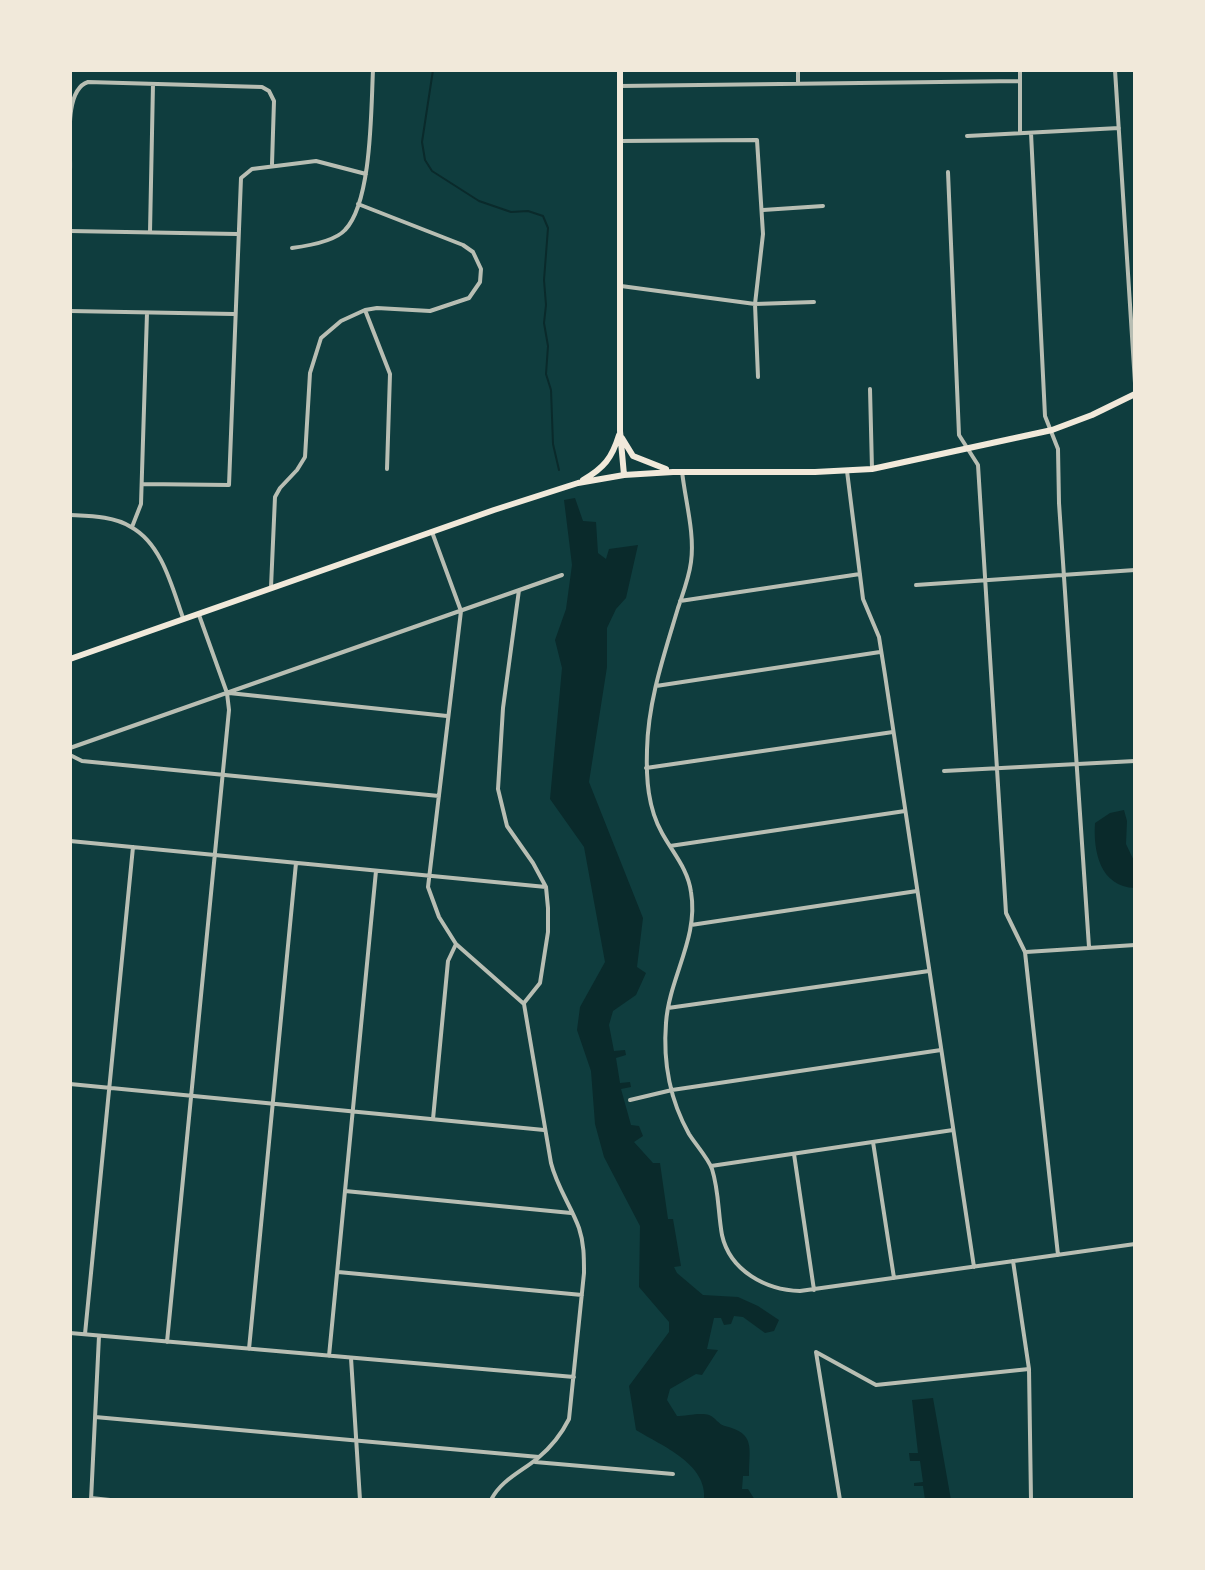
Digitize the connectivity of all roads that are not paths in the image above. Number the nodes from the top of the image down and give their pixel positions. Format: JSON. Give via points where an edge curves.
{"nodes":[{"id":1,"x":373,"y":70,"type":"edge"},
{"id":2,"x":620,"y":70,"type":"edge"},
{"id":3,"x":798,"y":70,"type":"edge"},
{"id":4,"x":1020,"y":70,"type":"edge"},
{"id":5,"x":1115,"y":70,"type":"edge"},
{"id":6,"x":1020,"y":81,"type":"junction"},
{"id":7,"x":153,"y":84,"type":"junction"},
{"id":8,"x":798,"y":84,"type":"junction"},
{"id":9,"x":620,"y":86,"type":"junction"},
{"id":10,"x":1119,"y":128,"type":"junction"},
{"id":11,"x":1020,"y":133,"type":"junction"},
{"id":12,"x":1031,"y":133,"type":"junction"},
{"id":13,"x":967,"y":136,"type":"dead end"},
{"id":14,"x":620,"y":141,"type":"junction"},
{"id":15,"x":70,"y":145,"type":"edge"},
{"id":16,"x":272,"y":164,"type":"junction"},
{"id":17,"x":70,"y":170,"type":"edge"},
{"id":18,"x":948,"y":172,"type":"dead end"},
{"id":19,"x":366,"y":174,"type":"junction"},
{"id":20,"x":358,"y":204,"type":"junction"},
{"id":21,"x":823,"y":206,"type":"dead end"},
{"id":22,"x":763,"y":210,"type":"junction"},
{"id":23,"x":70,"y":231,"type":"edge"},
{"id":24,"x":150,"y":232,"type":"junction"},
{"id":25,"x":237,"y":234,"type":"junction"},
{"id":26,"x":292,"y":248,"type":"dead end"},
{"id":27,"x":620,"y":286,"type":"junction"},
{"id":28,"x":814,"y":302,"type":"dead end"},
{"id":29,"x":755,"y":304,"type":"junction"},
{"id":30,"x":365,"y":310,"type":"junction"},
{"id":31,"x":70,"y":311,"type":"edge"},
{"id":32,"x":147,"y":313,"type":"junction"},
{"id":33,"x":234,"y":314,"type":"junction"},
{"id":34,"x":758,"y":377,"type":"dead end"},
{"id":35,"x":1135,"y":383,"type":"edge"},
{"id":36,"x":870,"y":389,"type":"dead end"},
{"id":37,"x":1135,"y":394,"type":"edge"},
{"id":38,"x":1052,"y":430,"type":"junction"},
{"id":39,"x":620,"y":431,"type":"junction"},
{"id":40,"x":968,"y":450,"type":"junction"},
{"id":41,"x":387,"y":469,"type":"dead end"},
{"id":42,"x":872,"y":469,"type":"junction"},
{"id":43,"x":682,"y":471,"type":"junction"},
{"id":44,"x":847,"y":471,"type":"junction"},
{"id":45,"x":673,"y":472,"type":"junction"},
{"id":46,"x":624,"y":475,"type":"junction"},
{"id":47,"x":578,"y":483,"type":"junction"},
{"id":48,"x":142,"y":484,"type":"junction"},
{"id":49,"x":70,"y":515,"type":"edge"},
{"id":50,"x":132,"y":527,"type":"junction"},
{"id":51,"x":432,"y":532,"type":"junction"},
{"id":52,"x":1135,"y":570,"type":"edge"},
{"id":53,"x":861,"y":574,"type":"junction"},
{"id":54,"x":562,"y":575,"type":"dead end"},
{"id":55,"x":1065,"y":575,"type":"junction"},
{"id":56,"x":985,"y":580,"type":"junction"},
{"id":57,"x":916,"y":585,"type":"dead end"},
{"id":58,"x":271,"y":590,"type":"junction"},
{"id":59,"x":519,"y":590,"type":"junction"},
{"id":60,"x":680,"y":601,"type":"junction"},
{"id":61,"x":461,"y":611,"type":"junction"},
{"id":62,"x":199,"y":615,"type":"junction"},
{"id":63,"x":184,"y":620,"type":"junction"},
{"id":64,"x":880,"y":652,"type":"junction"},
{"id":65,"x":70,"y":659,"type":"edge"},
{"id":66,"x":656,"y":686,"type":"junction"},
{"id":67,"x":227,"y":693,"type":"junction"},
{"id":68,"x":448,"y":716,"type":"junction"},
{"id":69,"x":893,"y":732,"type":"junction"},
{"id":70,"x":70,"y":748,"type":"edge"},
{"id":71,"x":70,"y":755,"type":"edge"},
{"id":72,"x":1135,"y":761,"type":"edge"},
{"id":73,"x":1077,"y":765,"type":"junction"},
{"id":74,"x":646,"y":768,"type":"junction"},
{"id":75,"x":997,"y":770,"type":"junction"},
{"id":76,"x":944,"y":771,"type":"dead end"},
{"id":77,"x":222,"y":775,"type":"junction"},
{"id":78,"x":439,"y":796,"type":"junction"},
{"id":79,"x":905,"y":811,"type":"junction"},
{"id":80,"x":70,"y":841,"type":"edge"},
{"id":81,"x":670,"y":846,"type":"junction"},
{"id":82,"x":133,"y":847,"type":"junction"},
{"id":83,"x":215,"y":855,"type":"junction"},
{"id":84,"x":296,"y":863,"type":"junction"},
{"id":85,"x":376,"y":871,"type":"junction"},
{"id":86,"x":428,"y":876,"type":"junction"},
{"id":87,"x":546,"y":887,"type":"junction"},
{"id":88,"x":917,"y":891,"type":"junction"},
{"id":89,"x":691,"y":925,"type":"junction"},
{"id":90,"x":456,"y":944,"type":"junction"},
{"id":91,"x":1135,"y":945,"type":"edge"},
{"id":92,"x":1089,"y":947,"type":"junction"},
{"id":93,"x":1025,"y":952,"type":"junction"},
{"id":94,"x":929,"y":971,"type":"junction"},
{"id":95,"x":524,"y":1004,"type":"junction"},
{"id":96,"x":668,"y":1008,"type":"junction"},
{"id":97,"x":941,"y":1050,"type":"junction"},
{"id":98,"x":70,"y":1084,"type":"edge"},
{"id":99,"x":109,"y":1088,"type":"junction"},
{"id":100,"x":672,"y":1090,"type":"junction"},
{"id":101,"x":191,"y":1095,"type":"junction"},
{"id":102,"x":630,"y":1100,"type":"dead end"},
{"id":103,"x":273,"y":1103,"type":"junction"},
{"id":104,"x":353,"y":1111,"type":"junction"},
{"id":105,"x":433,"y":1119,"type":"junction"},
{"id":106,"x":544,"y":1130,"type":"junction"},
{"id":107,"x":953,"y":1130,"type":"junction"},
{"id":108,"x":873,"y":1142,"type":"junction"},
{"id":109,"x":794,"y":1153,"type":"junction"},
{"id":110,"x":711,"y":1166,"type":"junction"},
{"id":111,"x":345,"y":1191,"type":"junction"},
{"id":112,"x":571,"y":1213,"type":"junction"},
{"id":113,"x":1135,"y":1244,"type":"edge"},
{"id":114,"x":1058,"y":1255,"type":"junction"},
{"id":115,"x":1013,"y":1261,"type":"junction"},
{"id":116,"x":974,"y":1267,"type":"junction"},
{"id":117,"x":337,"y":1272,"type":"junction"},
{"id":118,"x":894,"y":1279,"type":"junction"},
{"id":119,"x":814,"y":1290,"type":"junction"},
{"id":120,"x":582,"y":1295,"type":"junction"},
{"id":121,"x":70,"y":1333,"type":"edge"},
{"id":122,"x":85,"y":1335,"type":"junction"},
{"id":123,"x":99,"y":1336,"type":"junction"},
{"id":124,"x":167,"y":1342,"type":"junction"},
{"id":125,"x":249,"y":1349,"type":"junction"},
{"id":126,"x":329,"y":1356,"type":"junction"},
{"id":127,"x":351,"y":1358,"type":"junction"},
{"id":128,"x":1029,"y":1369,"type":"junction"},
{"id":129,"x":574,"y":1377,"type":"junction"},
{"id":130,"x":95,"y":1417,"type":"junction"},
{"id":131,"x":356,"y":1440,"type":"junction"},
{"id":132,"x":540,"y":1457,"type":"junction"},
{"id":133,"x":532,"y":1462,"type":"junction"},
{"id":134,"x":673,"y":1474,"type":"dead end"},
{"id":135,"x":91,"y":1499,"type":"edge"},
{"id":136,"x":110,"y":1500,"type":"edge"},
{"id":137,"x":360,"y":1500,"type":"edge"},
{"id":138,"x":491,"y":1500,"type":"edge"},
{"id":139,"x":840,"y":1500,"type":"edge"},
{"id":140,"x":1031,"y":1500,"type":"edge"}],
"edges":[{"from":1,"to":19,"type":"street"},
{"from":2,"to":9,"type":"main road"},
{"from":3,"to":8,"type":"street"},
{"from":4,"to":6,"type":"street"},
{"from":5,"to":10,"type":"street"},
{"from":6,"to":8,"type":"street"},
{"from":6,"to":11,"type":"street"},
{"from":7,"to":15,"type":"street","via":[[80,85],[71,102]]},
{"from":7,"to":16,"type":"street","via":[[269,91],[274,101]]},
{"from":7,"to":24,"type":"street"},
{"from":8,"to":9,"type":"street"},
{"from":9,"to":14,"type":"main road"},
{"from":10,"to":12,"type":"street"},
{"from":10,"to":35,"type":"street"},
{"from":11,"to":12,"type":"street"},
{"from":11,"to":13,"type":"street"},
{"from":12,"to":38,"type":"street","via":[[1045,416]]},
{"from":14,"to":22,"type":"street","via":[[757,140]]},
{"from":14,"to":27,"type":"main road"},
{"from":15,"to":17,"type":"street"},
{"from":16,"to":19,"type":"street","via":[[319,161]]},
{"from":16,"to":25,"type":"street","via":[[241,178]]},
{"from":18,"to":40,"type":"street","via":[[959,435]]},
{"from":19,"to":20,"type":"street"},
{"from":20,"to":26,"type":"street","via":[[337,236]]},
{"from":20,"to":30,"type":"street","via":[[463,245],[481,269],[480,282],[469,298],[445,308]]},
{"from":21,"to":22,"type":"street"},
{"from":22,"to":29,"type":"street"},
{"from":23,"to":24,"type":"street"},
{"from":24,"to":25,"type":"street"},
{"from":25,"to":33,"type":"street"},
{"from":27,"to":29,"type":"street"},
{"from":27,"to":39,"type":"main road"},
{"from":28,"to":29,"type":"street"},
{"from":29,"to":34,"type":"street"},
{"from":30,"to":41,"type":"street","via":[[390,374]]},
{"from":30,"to":58,"type":"street","via":[[321,338],[310,373],[305,457],[275,497]]},
{"from":31,"to":32,"type":"street"},
{"from":32,"to":33,"type":"street"},
{"from":32,"to":48,"type":"street"},
{"from":33,"to":48,"type":"street","via":[[229,485]]},
{"from":36,"to":42,"type":"street"},
{"from":37,"to":38,"type":"main road"},
{"from":38,"to":40,"type":"main road"},
{"from":38,"to":55,"type":"street","via":[[1058,449]]},
{"from":39,"to":45,"type":"main road","via":[[633,456]]},
{"from":39,"to":46,"type":"main road"},
{"from":39,"to":47,"type":"main road","via":[[607,465]]},
{"from":40,"to":42,"type":"main road"},
{"from":40,"to":56,"type":"street","via":[[978,465]]},
{"from":42,"to":44,"type":"main road"},
{"from":43,"to":44,"type":"main road"},
{"from":43,"to":45,"type":"main road"},
{"from":43,"to":60,"type":"street","via":[[692,558]]},
{"from":44,"to":53,"type":"street"},
{"from":45,"to":46,"type":"main road"},
{"from":46,"to":47,"type":"main road"},
{"from":47,"to":51,"type":"main road"},
{"from":48,"to":50,"type":"street"},
{"from":49,"to":50,"type":"street","via":[[102,517]]},
{"from":50,"to":63,"type":"street","via":[[161,561]]},
{"from":51,"to":58,"type":"main road"},
{"from":51,"to":61,"type":"street"},
{"from":52,"to":55,"type":"street"},
{"from":53,"to":60,"type":"street"},
{"from":53,"to":64,"type":"street"},
{"from":54,"to":59,"type":"street"},
{"from":55,"to":56,"type":"street"},
{"from":55,"to":73,"type":"street"},
{"from":56,"to":57,"type":"street"},
{"from":56,"to":75,"type":"street"},
{"from":58,"to":62,"type":"main road"},
{"from":59,"to":61,"type":"street"},
{"from":59,"to":87,"type":"street","via":[[498,789],[507,826]]},
{"from":60,"to":66,"type":"street"},
{"from":61,"to":67,"type":"street"},
{"from":61,"to":68,"type":"street"},
{"from":62,"to":63,"type":"main road"},
{"from":62,"to":67,"type":"street"},
{"from":63,"to":65,"type":"main road"},
{"from":64,"to":66,"type":"street"},
{"from":64,"to":69,"type":"street"},
{"from":66,"to":74,"type":"street"},
{"from":67,"to":68,"type":"street"},
{"from":67,"to":70,"type":"street"},
{"from":67,"to":77,"type":"street"},
{"from":68,"to":78,"type":"street"},
{"from":69,"to":74,"type":"street"},
{"from":69,"to":79,"type":"street"},
{"from":71,"to":77,"type":"street","via":[[82,761]]},
{"from":72,"to":73,"type":"street"},
{"from":73,"to":75,"type":"street"},
{"from":73,"to":92,"type":"street"},
{"from":74,"to":81,"type":"street","via":[[655,820]]},
{"from":75,"to":76,"type":"street"},
{"from":75,"to":93,"type":"street","via":[[1006,913]]},
{"from":77,"to":78,"type":"street"},
{"from":77,"to":83,"type":"street"},
{"from":78,"to":86,"type":"street"},
{"from":79,"to":81,"type":"street"},
{"from":79,"to":88,"type":"street"},
{"from":80,"to":82,"type":"street"},
{"from":81,"to":89,"type":"street","via":[[689,879]]},
{"from":82,"to":83,"type":"street"},
{"from":82,"to":99,"type":"street"},
{"from":83,"to":84,"type":"street"},
{"from":83,"to":101,"type":"street"},
{"from":84,"to":85,"type":"street"},
{"from":84,"to":103,"type":"street"},
{"from":85,"to":86,"type":"street"},
{"from":85,"to":104,"type":"street"},
{"from":86,"to":87,"type":"street"},
{"from":86,"to":90,"type":"street","via":[[439,917]]},
{"from":87,"to":95,"type":"street","via":[[548,932],[540,983]]},
{"from":88,"to":89,"type":"street"},
{"from":88,"to":94,"type":"street"},
{"from":89,"to":96,"type":"street"},
{"from":90,"to":95,"type":"street"},
{"from":90,"to":105,"type":"street","via":[[448,961]]},
{"from":91,"to":92,"type":"street"},
{"from":92,"to":93,"type":"street"},
{"from":93,"to":114,"type":"street"},
{"from":94,"to":96,"type":"street"},
{"from":94,"to":97,"type":"street"},
{"from":95,"to":106,"type":"street"},
{"from":96,"to":100,"type":"street","via":[[665,1052]]},
{"from":97,"to":100,"type":"street"},
{"from":97,"to":107,"type":"street"},
{"from":98,"to":99,"type":"street"},
{"from":99,"to":101,"type":"street"},
{"from":99,"to":122,"type":"street"},
{"from":100,"to":102,"type":"street"},
{"from":100,"to":110,"type":"street","via":[[687,1131]]},
{"from":101,"to":103,"type":"street"},
{"from":101,"to":124,"type":"street"},
{"from":103,"to":104,"type":"street"},
{"from":103,"to":125,"type":"street"},
{"from":104,"to":105,"type":"street"},
{"from":104,"to":111,"type":"street"},
{"from":105,"to":106,"type":"street"},
{"from":106,"to":112,"type":"street","via":[[555,1179]]},
{"from":107,"to":108,"type":"street"},
{"from":107,"to":116,"type":"street"},
{"from":108,"to":109,"type":"street"},
{"from":108,"to":118,"type":"street"},
{"from":109,"to":110,"type":"street"},
{"from":109,"to":119,"type":"street"},
{"from":110,"to":119,"type":"street","via":[[722,1235],[732,1258],[767,1285]]},
{"from":111,"to":112,"type":"street"},
{"from":111,"to":117,"type":"street"},
{"from":112,"to":120,"type":"street","via":[[584,1250]]},
{"from":113,"to":114,"type":"street"},
{"from":114,"to":115,"type":"street"},
{"from":115,"to":116,"type":"street"},
{"from":115,"to":128,"type":"street"},
{"from":116,"to":118,"type":"street"},
{"from":117,"to":120,"type":"street"},
{"from":117,"to":126,"type":"street"},
{"from":118,"to":119,"type":"street"},
{"from":120,"to":129,"type":"street"},
{"from":121,"to":122,"type":"street"},
{"from":122,"to":123,"type":"street"},
{"from":123,"to":124,"type":"street"},
{"from":123,"to":130,"type":"street"},
{"from":124,"to":125,"type":"street"},
{"from":125,"to":126,"type":"street"},
{"from":126,"to":127,"type":"street"},
{"from":127,"to":129,"type":"street"},
{"from":127,"to":131,"type":"street"},
{"from":128,"to":139,"type":"street","via":[[876,1385],[816,1352]]},
{"from":128,"to":140,"type":"street"},
{"from":129,"to":132,"type":"street","via":[[569,1419]]},
{"from":130,"to":131,"type":"street"},
{"from":130,"to":135,"type":"street"},
{"from":131,"to":132,"type":"street"},
{"from":131,"to":137,"type":"street"},
{"from":132,"to":133,"type":"street"},
{"from":133,"to":134,"type":"street"},
{"from":133,"to":138,"type":"street","via":[[501,1485]]},
{"from":135,"to":136,"type":"street"}]}
